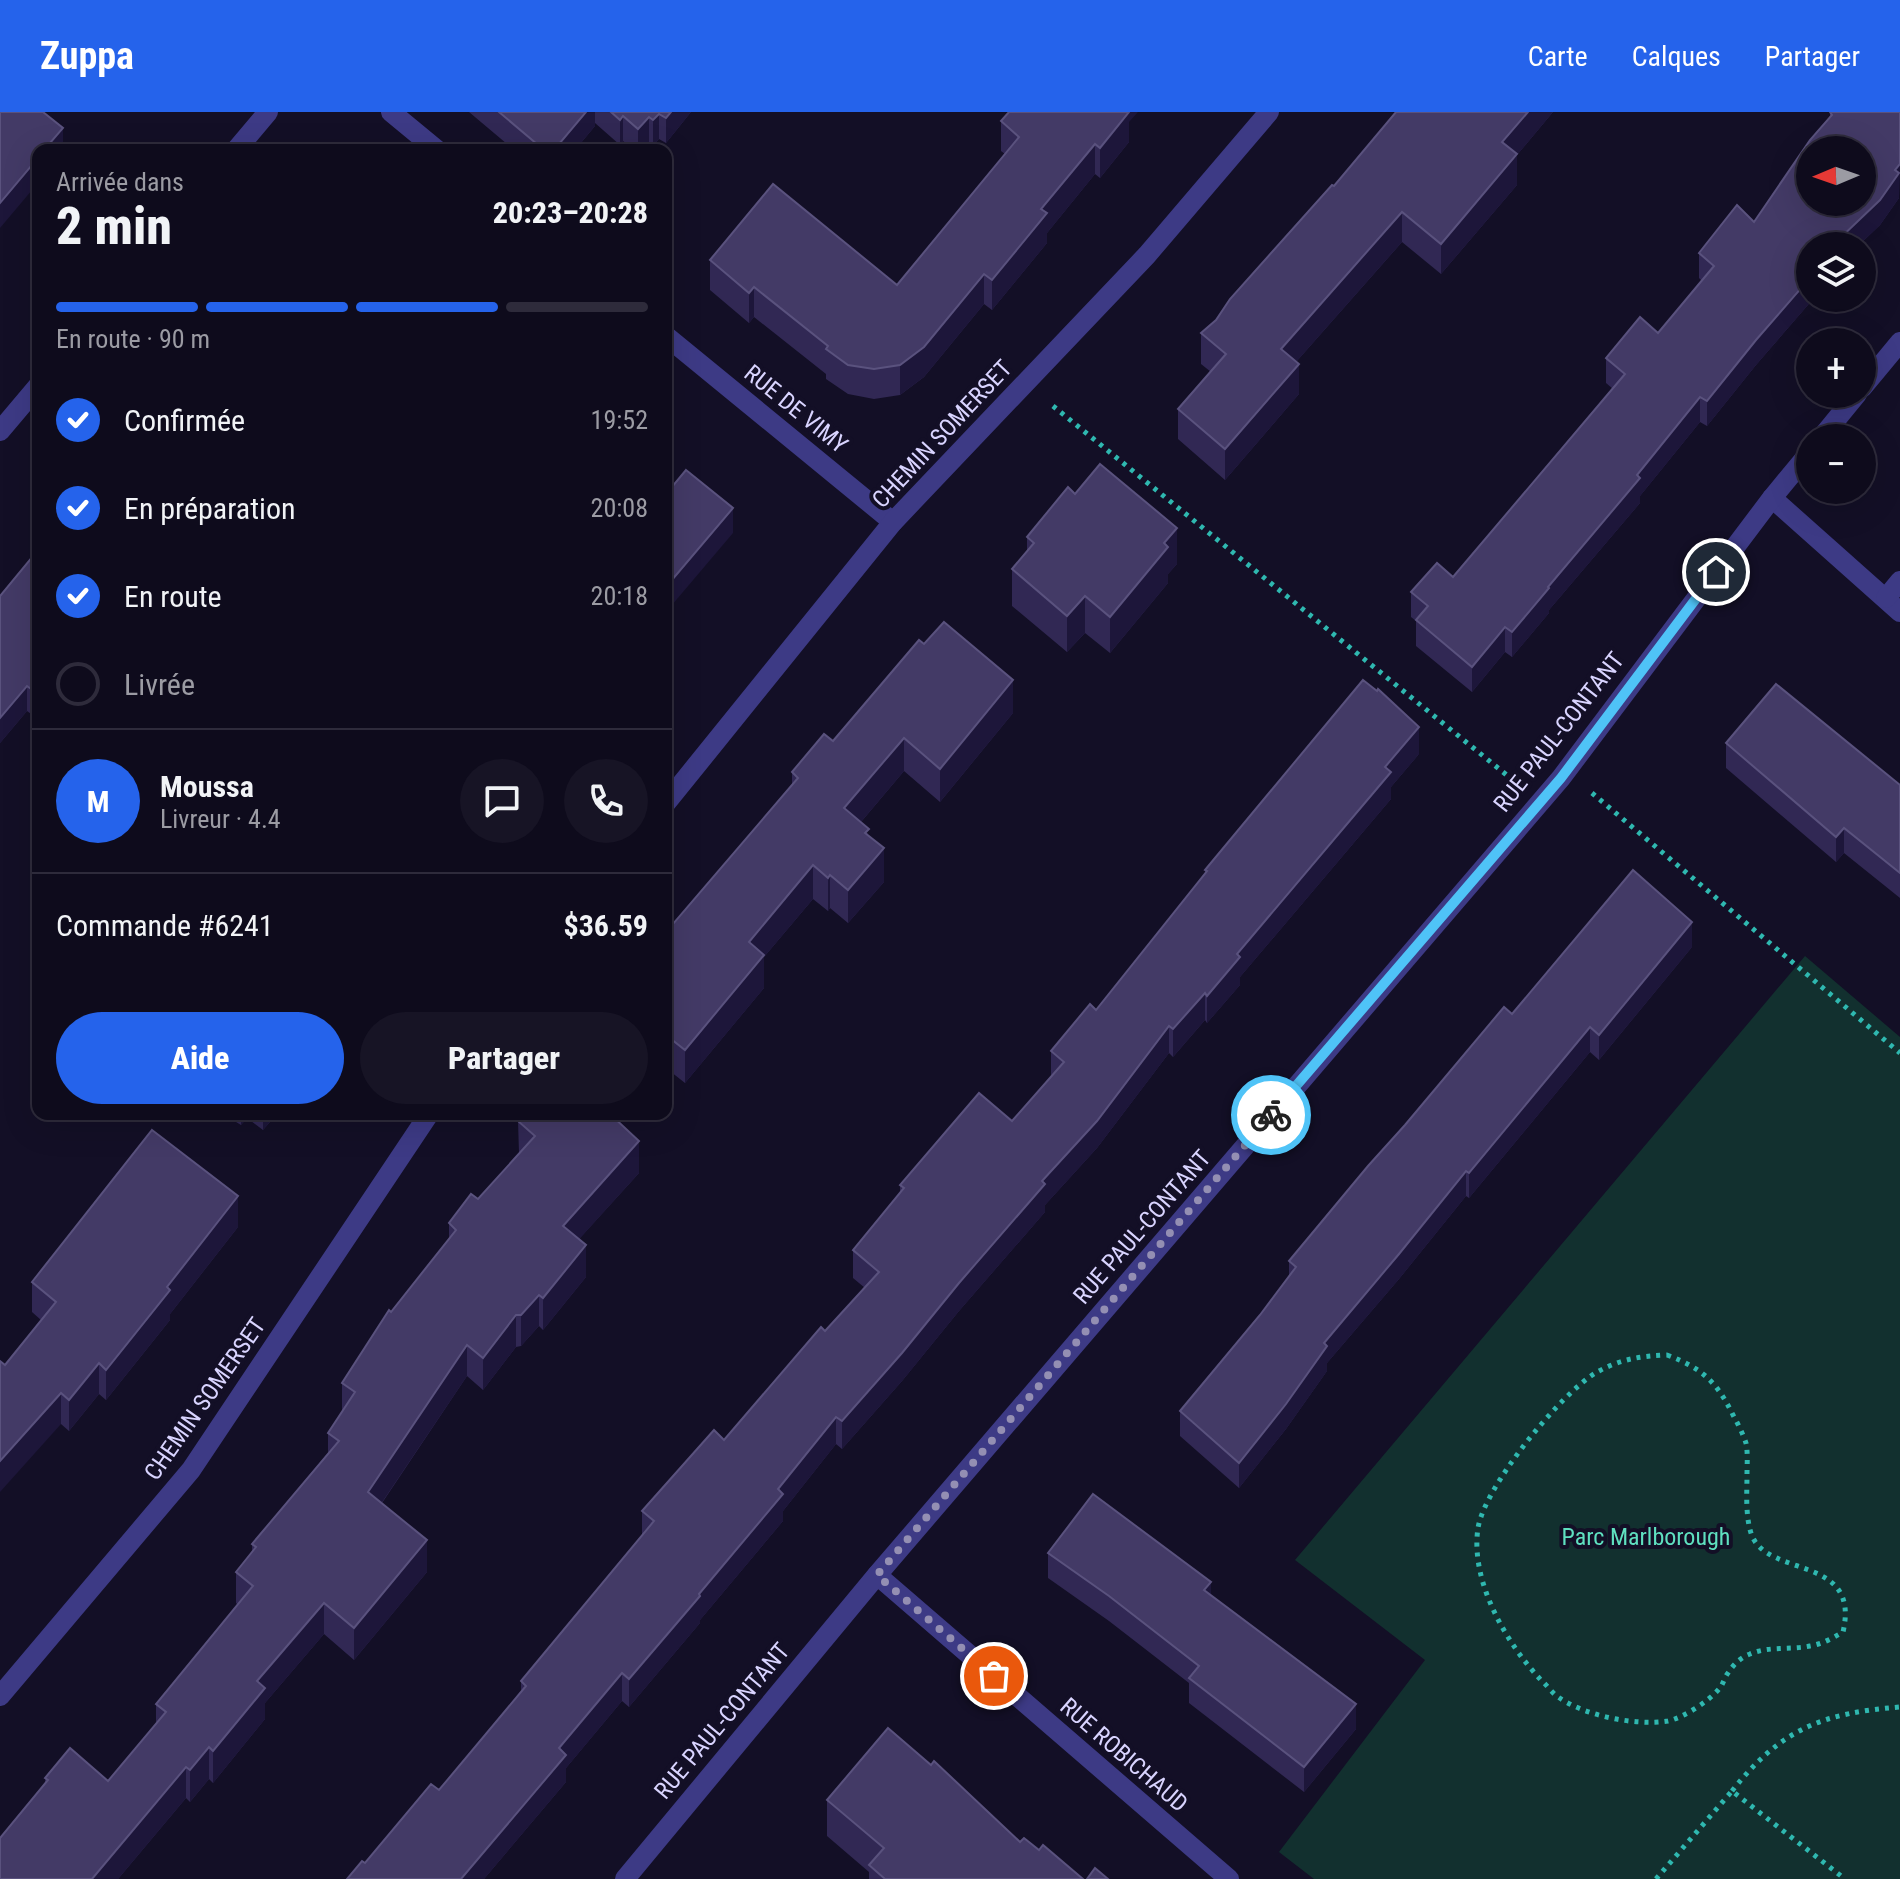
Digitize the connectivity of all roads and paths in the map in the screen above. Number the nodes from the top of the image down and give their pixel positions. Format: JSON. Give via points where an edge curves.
{"nodes":[{"id":1,"x":268,"y":112,"type":"edge"},
{"id":2,"x":391,"y":112,"type":"edge"},
{"id":3,"x":1269,"y":112,"type":"edge"},
{"id":4,"x":241,"y":144,"type":"edge"},
{"id":5,"x":430,"y":144,"type":"edge"},
{"id":6,"x":672,"y":341,"type":"edge"},
{"id":7,"x":1900,"y":342,"type":"edge"},
{"id":8,"x":1876,"y":371,"type":"edge"},
{"id":9,"x":1025,"y":383,"type":"junction"},
{"id":10,"x":32,"y":393,"type":"edge"},
{"id":11,"x":1846,"y":408,"type":"edge"},
{"id":12,"x":1832,"y":424,"type":"edge"},
{"id":13,"x":0,"y":431,"type":"edge"},
{"id":14,"x":1796,"y":469,"type":"edge"},
{"id":15,"x":1772,"y":498,"type":"junction"},
{"id":16,"x":893,"y":522,"type":"junction"},
{"id":17,"x":1900,"y":581,"type":"edge"},
{"id":18,"x":1893,"y":605,"type":"edge"},
{"id":19,"x":1566,"y":771,"type":"junction"},
{"id":20,"x":672,"y":796,"type":"edge"},
{"id":21,"x":1540,"y":802,"type":"junction"},
{"id":22,"x":1900,"y":1053,"type":"edge"},
{"id":23,"x":425,"y":1120,"type":"edge"},
{"id":24,"x":877,"y":1575,"type":"junction"},
{"id":25,"x":1511,"y":1642,"type":"joint"},
{"id":26,"x":0,"y":1696,"type":"edge"},
{"id":27,"x":1900,"y":1707,"type":"edge"},
{"id":28,"x":1732,"y":1791,"type":"junction"},
{"id":29,"x":625,"y":1879,"type":"edge"},
{"id":30,"x":1229,"y":1879,"type":"edge"},
{"id":31,"x":1656,"y":1879,"type":"edge"},
{"id":32,"x":1845,"y":1879,"type":"edge"}],
"edges":[{"from":1,"to":4,"type":"street"},
{"from":2,"to":5,"type":"street"},
{"from":3,"to":9,"type":"street","name":"CHEMIN SOMERSET","via":[[1147,255]]},
{"from":6,"to":16,"type":"street","name":"RUE DE VIMY"},
{"from":7,"to":8,"type":"street"},
{"from":9,"to":16,"type":"street","name":"CHEMIN SOMERSET"},
{"from":9,"to":21,"type":"path"},
{"from":10,"to":13,"type":"street"},
{"from":11,"to":12,"type":"street"},
{"from":14,"to":15,"type":"street","name":"RUE PAUL-CONTANT"},
{"from":15,"to":18,"type":"street"},
{"from":15,"to":19,"type":"street","name":"RUE PAUL-CONTANT"},
{"from":16,"to":20,"type":"street","name":"CHEMIN SOMERSET"},
{"from":17,"to":18,"type":"street"},
{"from":19,"to":21,"type":"street","name":"RUE PAUL-CONTANT"},
{"from":19,"to":22,"type":"path"},
{"from":21,"to":24,"type":"street","name":"RUE PAUL-CONTANT"},
{"from":23,"to":26,"type":"street","name":"CHEMIN SOMERSET","via":[[191,1470]]},
{"from":24,"to":29,"type":"street","name":"RUE PAUL-CONTANT"},
{"from":24,"to":30,"type":"street","name":"RUE ROBICHAUD"},
{"from":25,"to":25,"type":"path","via":[[1481,1579],[1478,1527],[1487,1502],[1559,1403],[1595,1373],[1642,1356],[1667,1355],[1688,1363],[1723,1393],[1746,1444],[1753,1539],[1766,1552],[1831,1580],[1847,1616],[1843,1632],[1830,1639],[1752,1653],[1738,1661],[1721,1688],[1670,1721],[1598,1716],[1558,1697]]},
{"from":27,"to":28,"type":"path","via":[[1849,1713],[1798,1731],[1751,1767]]},
{"from":28,"to":31,"type":"path"},
{"from":28,"to":32,"type":"path"}]}
